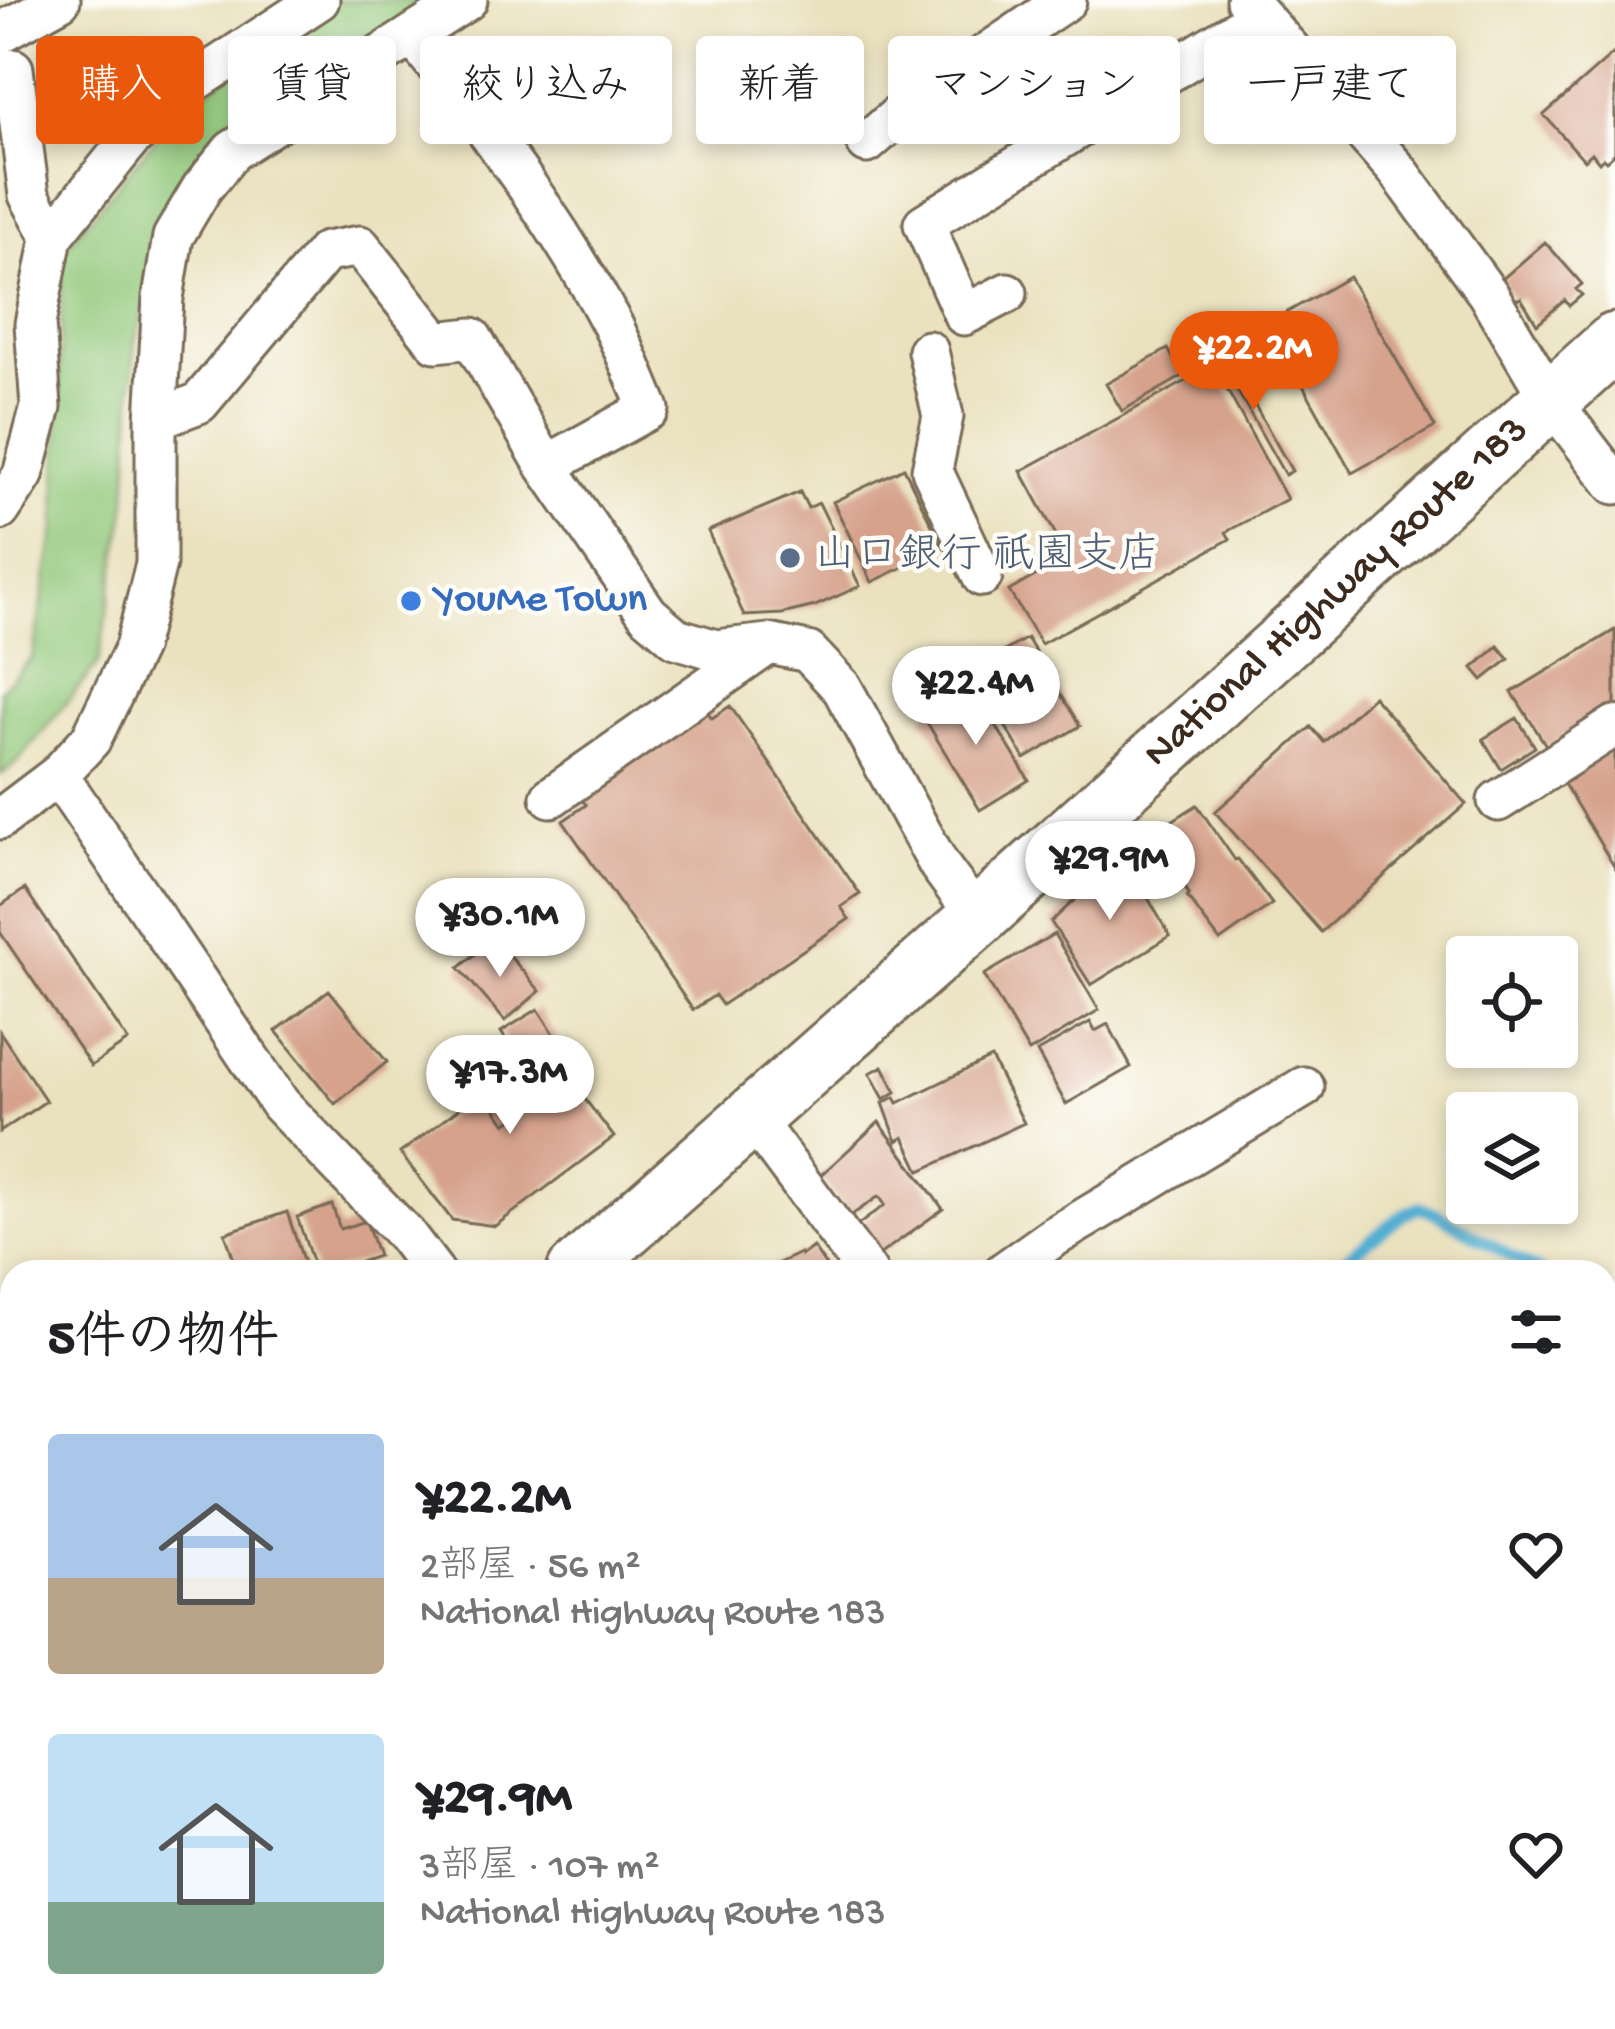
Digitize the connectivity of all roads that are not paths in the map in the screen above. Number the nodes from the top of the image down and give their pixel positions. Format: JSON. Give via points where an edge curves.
{"nodes":[{"id":1,"x":60,"y":0,"type":"edge"},
{"id":2,"x":319,"y":0,"type":"edge"},
{"id":3,"x":467,"y":0,"type":"edge"},
{"id":4,"x":1066,"y":0,"type":"edge"},
{"id":5,"x":1252,"y":8,"type":"edge"},
{"id":6,"x":413,"y":36,"type":"junction"},
{"id":7,"x":6,"y":51,"type":"edge"},
{"id":8,"x":867,"y":143,"type":"dead end"},
{"id":9,"x":52,"y":237,"type":"junction"},
{"id":10,"x":1007,"y":293,"type":"dead end"},
{"id":11,"x":1615,"y":342,"type":"edge"},
{"id":12,"x":928,"y":351,"type":"dead end"},
{"id":13,"x":1551,"y":401,"type":"junction"},
{"id":14,"x":157,"y":419,"type":"junction"},
{"id":15,"x":546,"y":466,"type":"junction"},
{"id":16,"x":1615,"y":484,"type":"edge"},
{"id":17,"x":0,"y":510,"type":"edge"},
{"id":18,"x":982,"y":576,"type":"dead end"},
{"id":19,"x":769,"y":644,"type":"junction"},
{"id":20,"x":1615,"y":727,"type":"edge"},
{"id":21,"x":48,"y":771,"type":"junction"},
{"id":22,"x":0,"y":793,"type":"edge"},
{"id":23,"x":551,"y":797,"type":"dead end"},
{"id":24,"x":1498,"y":801,"type":"dead end"},
{"id":25,"x":0,"y":819,"type":"edge"},
{"id":26,"x":979,"y":918,"type":"junction"},
{"id":27,"x":1304,"y":1087,"type":"dead end"},
{"id":28,"x":750,"y":1115,"type":"junction"},
{"id":29,"x":425,"y":1260,"type":"edge"},
{"id":30,"x":589,"y":1260,"type":"edge"},
{"id":31,"x":858,"y":1260,"type":"edge"},
{"id":32,"x":1021,"y":1260,"type":"edge"}],
"edges":[{"from":1,"to":7,"type":"street"},
{"from":2,"to":9,"type":"street","via":[[191,84],[130,140]]},
{"from":3,"to":6,"type":"street"},
{"from":4,"to":8,"type":"street"},
{"from":5,"to":10,"type":"street","via":[[924,224],[964,315]]},
{"from":5,"to":13,"type":"street","via":[[1399,172],[1488,294]]},
{"from":6,"to":14,"type":"street","via":[[232,151],[202,188],[173,237]]},
{"from":6,"to":15,"type":"street","via":[[494,136],[561,240],[649,409]]},
{"from":7,"to":9,"type":"street","via":[[28,195]]},
{"from":9,"to":17,"type":"street","via":[[35,324],[40,407],[23,475]]},
{"from":11,"to":13,"type":"highway","name":"National Highway Route 183"},
{"from":12,"to":18,"type":"street","via":[[943,416],[932,470]]},
{"from":13,"to":16,"type":"street"},
{"from":13,"to":26,"type":"highway","name":"National Highway Route 183"},
{"from":14,"to":15,"type":"street","via":[[199,404],[326,252],[360,246],[436,342],[472,338]]},
{"from":14,"to":21,"type":"street","via":[[156,564],[135,648],[92,739]]},
{"from":15,"to":19,"type":"street","via":[[647,614],[676,638],[716,650]]},
{"from":19,"to":23,"type":"street"},
{"from":19,"to":26,"type":"street","via":[[808,652],[842,688],[939,865]]},
{"from":20,"to":24,"type":"street"},
{"from":21,"to":22,"type":"street"},
{"from":21,"to":25,"type":"street"},
{"from":21,"to":29,"type":"street","via":[[280,1103]]},
{"from":26,"to":28,"type":"highway","name":"National Highway Route 183"},
{"from":27,"to":32,"type":"street"},
{"from":28,"to":30,"type":"highway","name":"National Highway Route 183"},
{"from":28,"to":31,"type":"street"}]}
